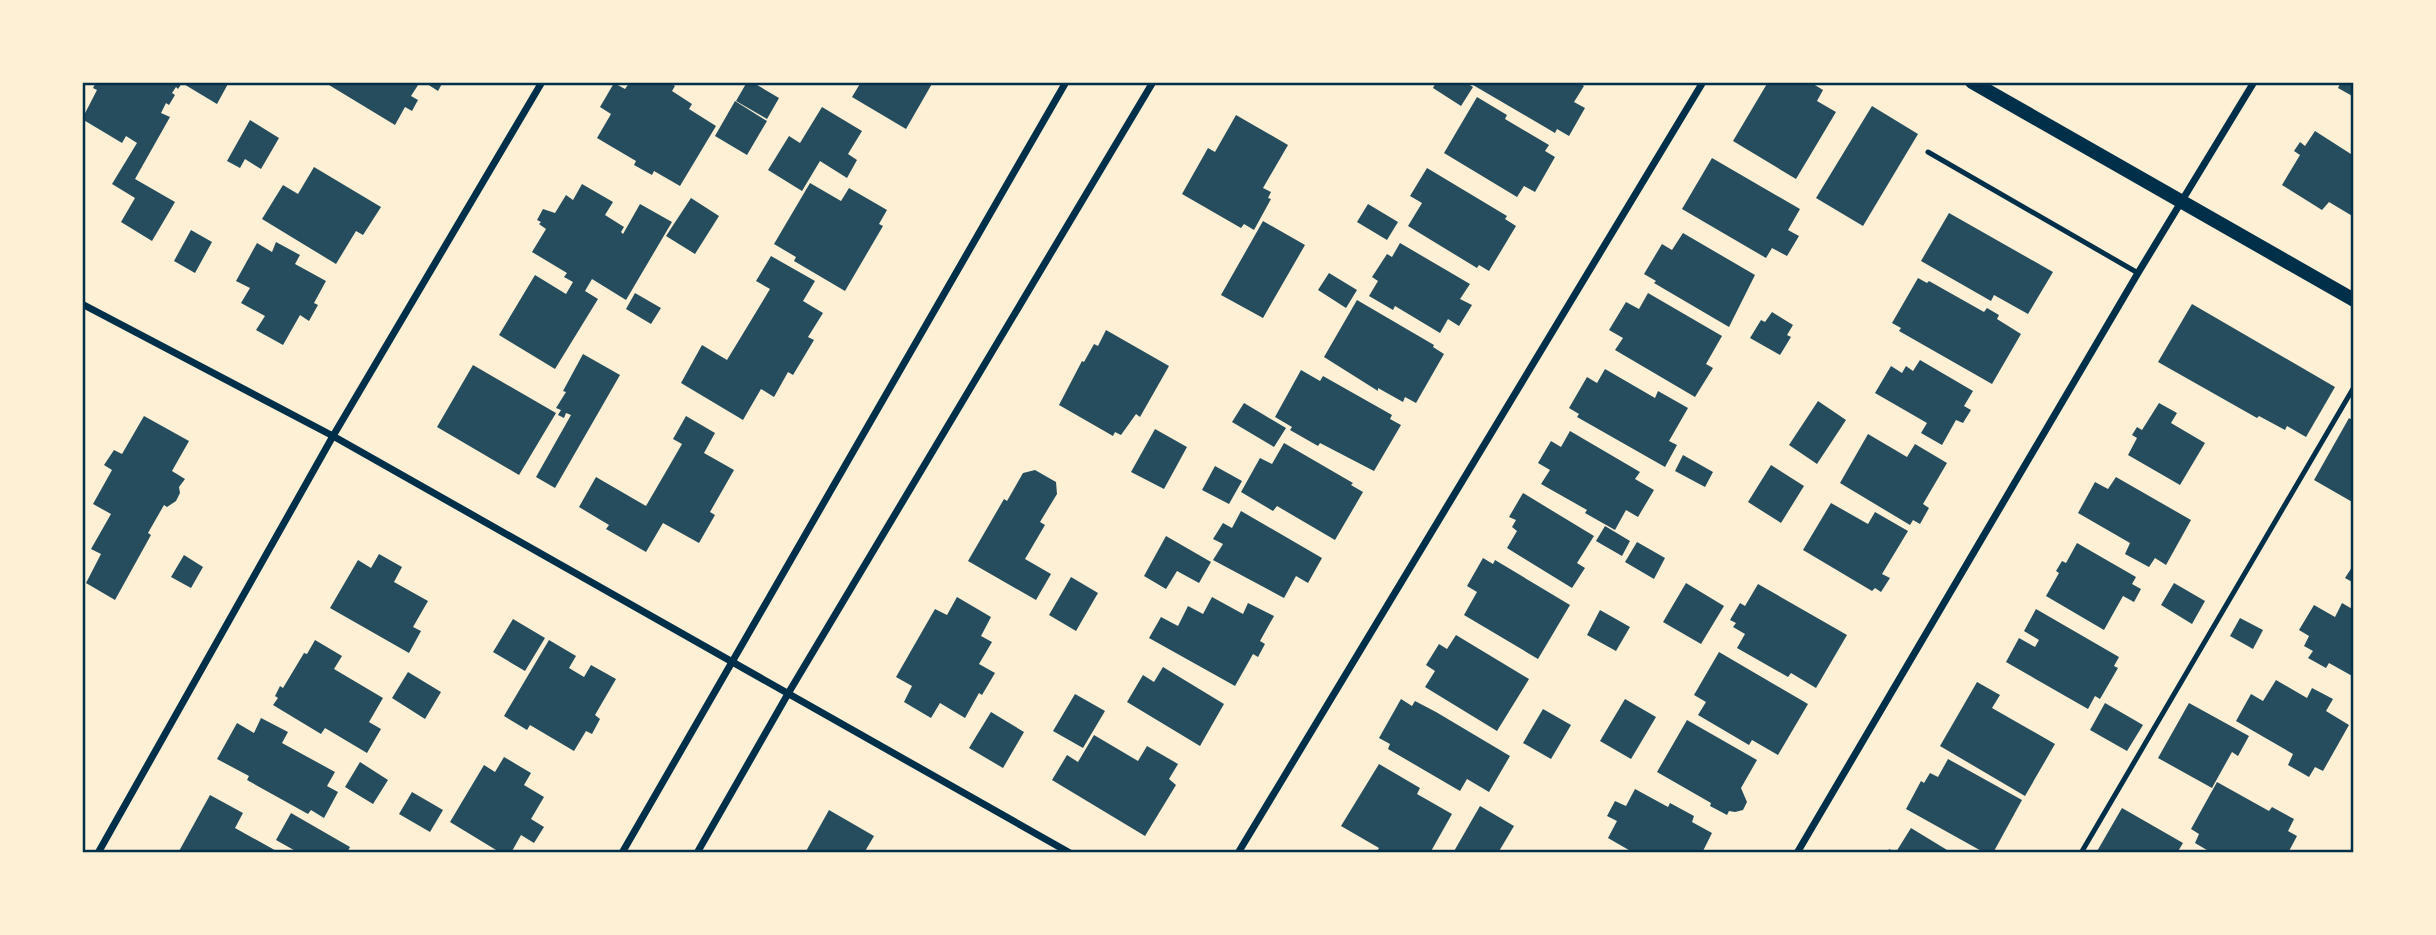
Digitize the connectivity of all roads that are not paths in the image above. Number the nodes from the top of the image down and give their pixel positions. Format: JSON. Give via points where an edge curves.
{"nodes":[{"id":1,"x":542,"y":82,"type":"edge"},
{"id":2,"x":1066,"y":82,"type":"edge"},
{"id":3,"x":1153,"y":82,"type":"edge"},
{"id":4,"x":1703,"y":82,"type":"edge"},
{"id":5,"x":1972,"y":82,"type":"edge"},
{"id":6,"x":2254,"y":82,"type":"edge"},
{"id":7,"x":1928,"y":152,"type":"dead end"},
{"id":8,"x":2182,"y":202,"type":"junction"},
{"id":9,"x":2138,"y":273,"type":"junction"},
{"id":10,"x":2354,"y":300,"type":"edge"},
{"id":11,"x":82,"y":304,"type":"edge"},
{"id":12,"x":2354,"y":387,"type":"edge"},
{"id":13,"x":333,"y":436,"type":"junction"},
{"id":14,"x":733,"y":661,"type":"junction"},
{"id":15,"x":789,"y":692,"type":"junction"},
{"id":16,"x":98,"y":853,"type":"edge"},
{"id":17,"x":622,"y":853,"type":"edge"},
{"id":18,"x":697,"y":853,"type":"edge"},
{"id":19,"x":1070,"y":853,"type":"edge"},
{"id":20,"x":1238,"y":853,"type":"edge"},
{"id":21,"x":1797,"y":853,"type":"edge"},
{"id":22,"x":2081,"y":853,"type":"edge"}],
"edges":[{"from":1,"to":13,"type":"street"},
{"from":2,"to":14,"type":"street"},
{"from":3,"to":15,"type":"street"},
{"from":4,"to":20,"type":"street"},
{"from":5,"to":8,"type":"main road"},
{"from":6,"to":8,"type":"street"},
{"from":7,"to":9,"type":"lane"},
{"from":8,"to":9,"type":"street"},
{"from":8,"to":10,"type":"main road"},
{"from":9,"to":21,"type":"street"},
{"from":11,"to":13,"type":"street"},
{"from":12,"to":22,"type":"lane"},
{"from":13,"to":14,"type":"street"},
{"from":13,"to":16,"type":"street"},
{"from":14,"to":15,"type":"street"},
{"from":14,"to":17,"type":"street"},
{"from":15,"to":18,"type":"street"},
{"from":15,"to":19,"type":"street"}]}
